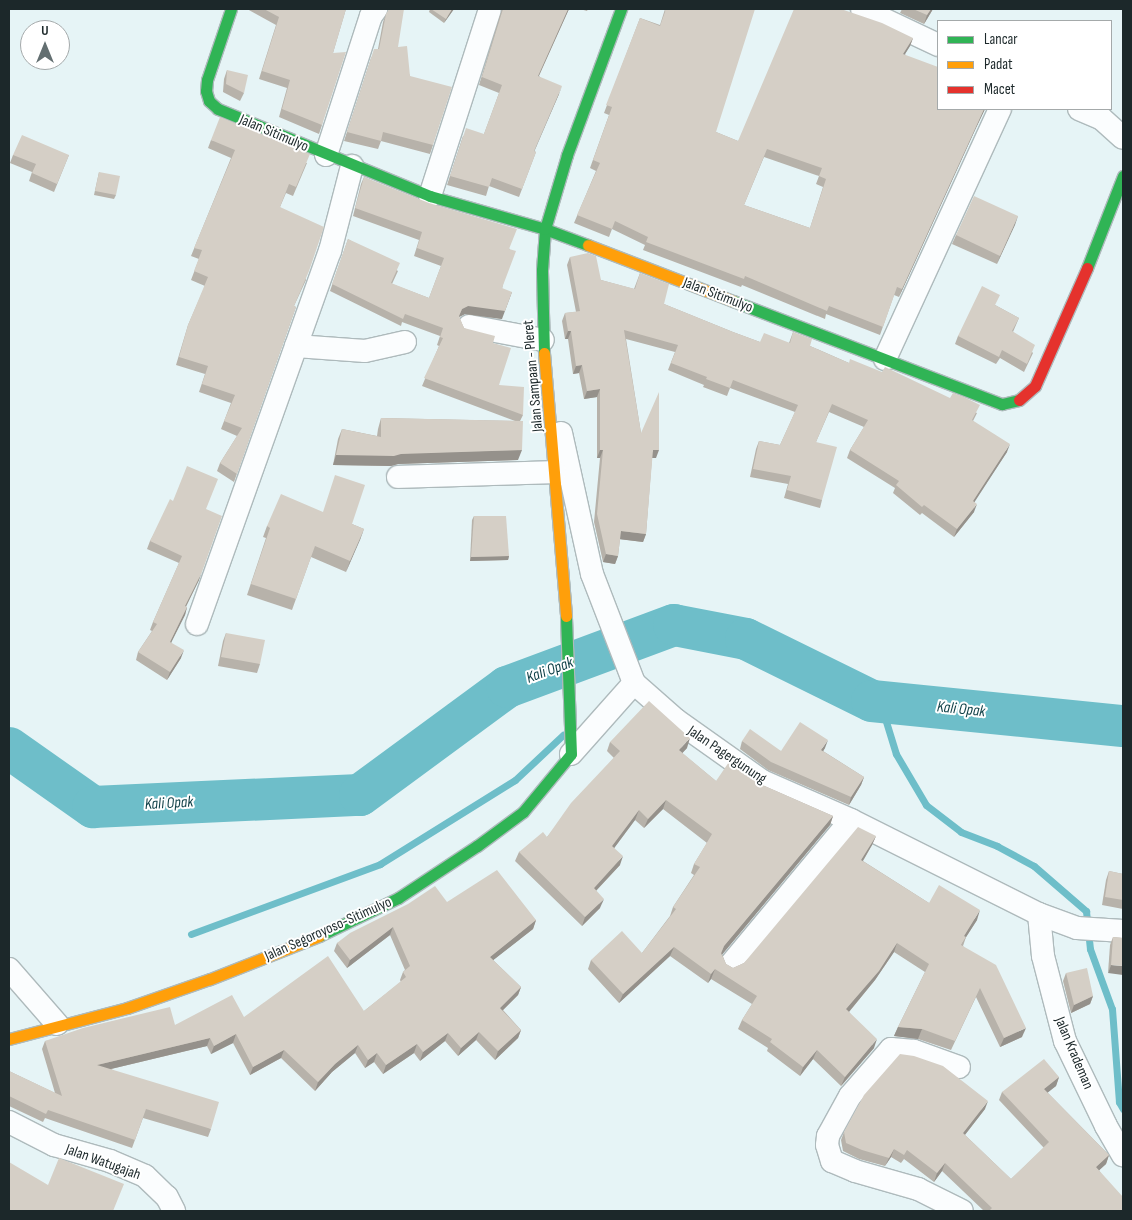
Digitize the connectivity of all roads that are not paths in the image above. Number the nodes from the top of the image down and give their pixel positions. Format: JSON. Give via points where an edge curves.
{"nodes":[{"id":1,"x":231,"y":9,"type":"edge"},
{"id":2,"x":376,"y":9,"type":"edge"},
{"id":3,"x":490,"y":9,"type":"edge"},
{"id":4,"x":621,"y":9,"type":"edge"},
{"id":5,"x":862,"y":9,"type":"edge"},
{"id":6,"x":937,"y":45,"type":"edge"},
{"id":7,"x":1000,"y":110,"type":"edge"},
{"id":8,"x":1081,"y":110,"type":"edge"},
{"id":9,"x":1123,"y":138,"type":"edge"},
{"id":10,"x":326,"y":155,"type":"junction"},
{"id":11,"x":352,"y":166,"type":"junction"},
{"id":12,"x":1123,"y":176,"type":"edge"},
{"id":13,"x":430,"y":196,"type":"junction"},
{"id":14,"x":546,"y":228,"type":"junction"},
{"id":15,"x":469,"y":326,"type":"dead end"},
{"id":16,"x":543,"y":340,"type":"junction"},
{"id":17,"x":406,"y":342,"type":"dead end"},
{"id":18,"x":296,"y":346,"type":"junction"},
{"id":19,"x":885,"y":359,"type":"junction"},
{"id":20,"x":547,"y":376,"type":"junction"},
{"id":21,"x":555,"y":472,"type":"junction"},
{"id":22,"x":398,"y":478,"type":"dead end"},
{"id":23,"x":197,"y":624,"type":"dead end"},
{"id":24,"x":630,"y":673,"type":"junction"},
{"id":25,"x":571,"y":754,"type":"junction"},
{"id":26,"x":851,"y":820,"type":"junction"},
{"id":27,"x":1039,"y":914,"type":"junction"},
{"id":28,"x":1123,"y":931,"type":"edge"},
{"id":29,"x":731,"y":964,"type":"edge"},
{"id":30,"x":9,"y":970,"type":"edge"},
{"id":31,"x":57,"y":1024,"type":"junction"},
{"id":32,"x":9,"y":1038,"type":"edge"},
{"id":33,"x":959,"y":1067,"type":"dead end"},
{"id":34,"x":12,"y":1132,"type":"edge"},
{"id":35,"x":1123,"y":1156,"type":"edge"},
{"id":36,"x":174,"y":1211,"type":"edge"},
{"id":37,"x":962,"y":1211,"type":"edge"}],
"edges":[{"from":1,"to":10,"type":"main road","name":"Jalan Sitimulyo","via":[[207,80],[209,102],[218,109]]},
{"from":2,"to":10,"type":"street","via":[[370,16]]},
{"from":3,"to":13,"type":"street"},
{"from":4,"to":14,"type":"main road","name":"Jalan Sampaan - Pleret","via":[[567,155]]},
{"from":5,"to":6,"type":"street"},
{"from":7,"to":19,"type":"street"},
{"from":8,"to":9,"type":"street","via":[[1102,119]]},
{"from":10,"to":11,"type":"main road","name":"Jalan Sitimulyo"},
{"from":11,"to":13,"type":"main road","name":"Jalan Sitimulyo"},
{"from":11,"to":18,"type":"street","via":[[330,251]]},
{"from":12,"to":19,"type":"main road","name":"Jalan Sitimulyo","via":[[1035,386],[1026,396],[1002,404]]},
{"from":13,"to":14,"type":"main road","name":"Jalan Sitimulyo"},
{"from":14,"to":16,"type":"main road","name":"Jalan Sampaan - Pleret","via":[[542,270]]},
{"from":14,"to":19,"type":"main road","name":"Jalan Sitimulyo"},
{"from":15,"to":16,"type":"street"},
{"from":16,"to":20,"type":"main road","name":"Jalan Sampaan - Pleret"},
{"from":17,"to":18,"type":"street","via":[[366,351]]},
{"from":18,"to":23,"type":"street"},
{"from":20,"to":21,"type":"main road","name":"Jalan Sampaan - Pleret"},
{"from":20,"to":24,"type":"street","name":"Jalan Pagergunung","via":[[592,574]]},
{"from":21,"to":22,"type":"street"},
{"from":21,"to":25,"type":"main road","name":"Jalan Sampaan - Pleret","via":[[565,584]]},
{"from":24,"to":25,"type":"street","name":"Jalan Segoroyoso-Sitimulyo"},
{"from":24,"to":26,"type":"street","name":"Jalan Pagergunung","via":[[676,720],[762,782]]},
{"from":25,"to":31,"type":"main road","name":"Jalan Segoroyoso-Sitimulyo","via":[[524,812],[398,898],[338,928],[210,979],[127,1008]]},
{"from":26,"to":27,"type":"street","name":"Jalan Pagergunung"},
{"from":26,"to":29,"type":"street"},
{"from":27,"to":28,"type":"street","name":"Jalan Pagergunung","via":[[1077,928]]},
{"from":27,"to":35,"type":"street","name":"Jalan Krademan","via":[[1043,956],[1065,1041]]},
{"from":30,"to":31,"type":"street"},
{"from":31,"to":32,"type":"main road","name":"Jalan Segoroyoso-Sitimulyo"},
{"from":33,"to":37,"type":"street","via":[[914,1051],[891,1049],[850,1096],[828,1136],[828,1145],[832,1161],[918,1189]]},
{"from":34,"to":36,"type":"street","name":"Jalan Watugajah","via":[[110,1161],[145,1176],[167,1197]]}]}
